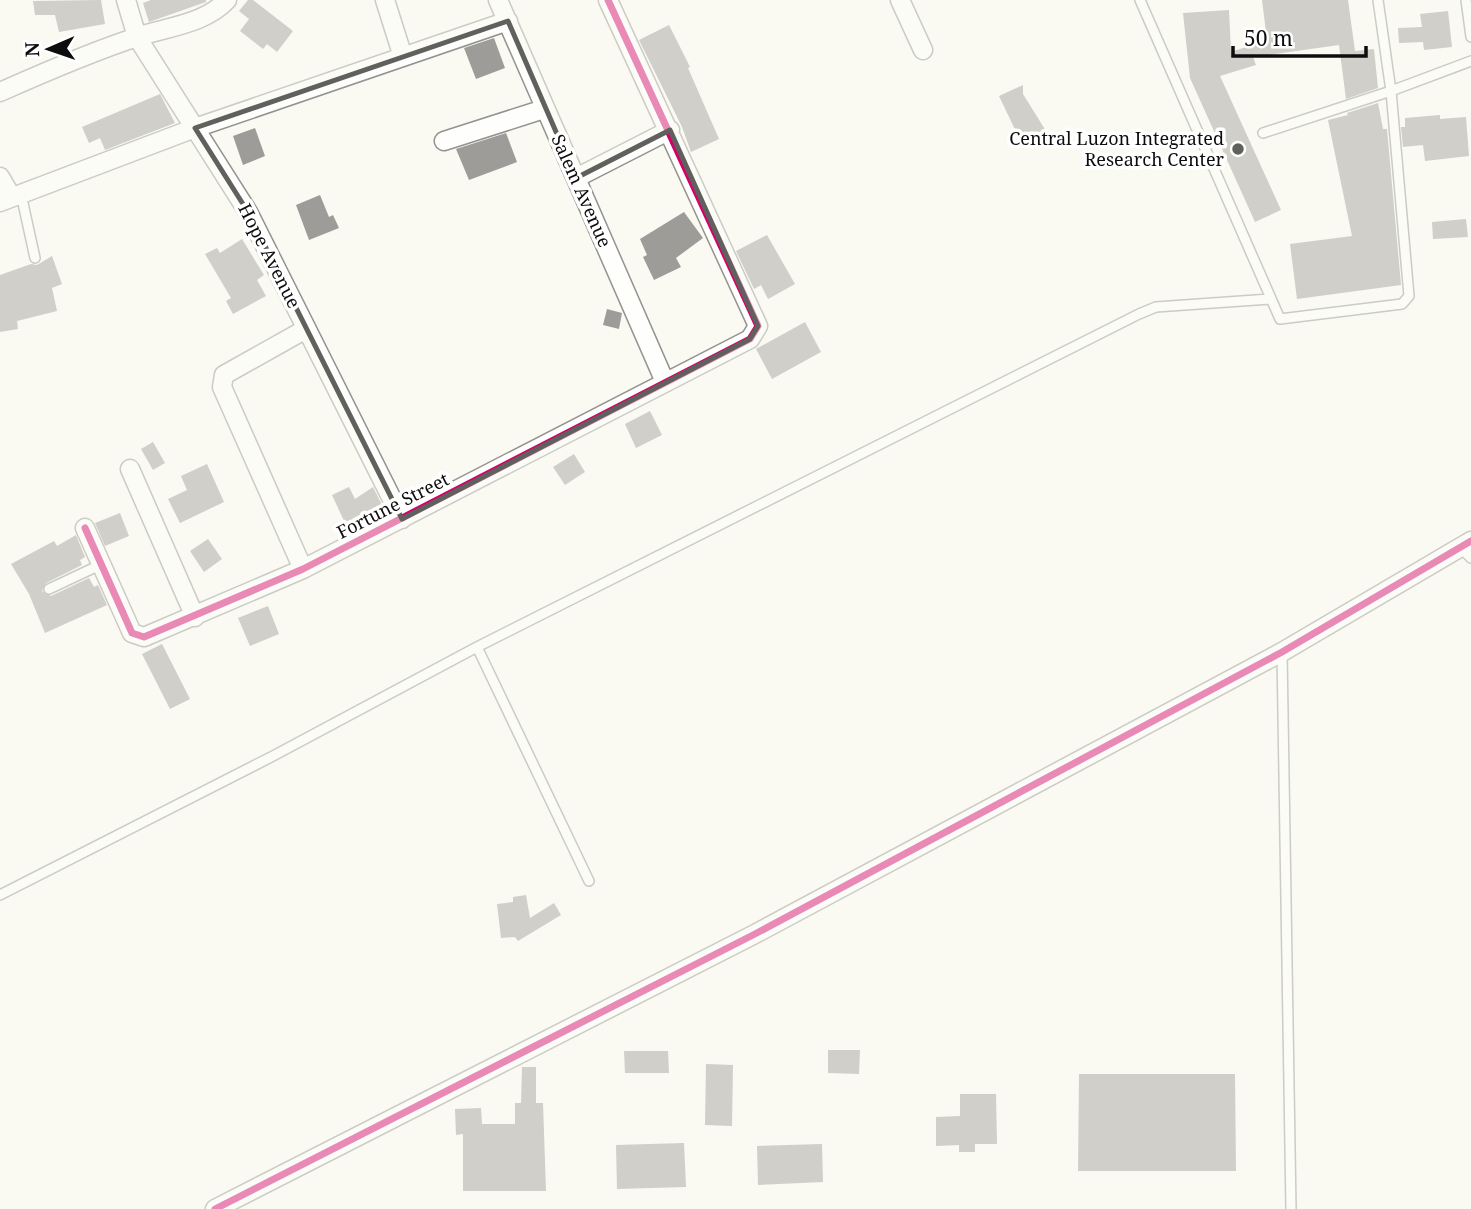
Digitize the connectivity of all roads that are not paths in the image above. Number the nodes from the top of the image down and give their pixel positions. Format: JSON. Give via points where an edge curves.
{"nodes":[{"id":1,"x":126,"y":0,"type":"edge"},
{"id":2,"x":227,"y":0,"type":"edge"},
{"id":3,"x":385,"y":0,"type":"edge"},
{"id":4,"x":498,"y":0,"type":"edge"},
{"id":5,"x":608,"y":0,"type":"edge"},
{"id":6,"x":900,"y":0,"type":"edge"},
{"id":7,"x":1140,"y":0,"type":"edge"},
{"id":8,"x":1378,"y":0,"type":"edge"},
{"id":9,"x":1466,"y":0,"type":"edge"},
{"id":10,"x":508,"y":21,"type":"junction"},
{"id":11,"x":137,"y":37,"type":"junction"},
{"id":12,"x":1471,"y":37,"type":"edge"},
{"id":13,"x":923,"y":50,"type":"dead end"},
{"id":14,"x":403,"y":57,"type":"junction"},
{"id":15,"x":1471,"y":61,"type":"edge"},
{"id":16,"x":0,"y":92,"type":"edge"},
{"id":17,"x":1391,"y":92,"type":"junction"},
{"id":18,"x":544,"y":109,"type":"junction"},
{"id":19,"x":195,"y":128,"type":"junction"},
{"id":20,"x":670,"y":130,"type":"junction"},
{"id":21,"x":1263,"y":133,"type":"dead end"},
{"id":22,"x":444,"y":141,"type":"dead end"},
{"id":23,"x":0,"y":177,"type":"edge"},
{"id":24,"x":576,"y":178,"type":"junction"},
{"id":25,"x":10,"y":197,"type":"edge"},
{"id":26,"x":35,"y":258,"type":"dead end"},
{"id":27,"x":1270,"y":299,"type":"junction"},
{"id":28,"x":306,"y":329,"type":"junction"},
{"id":29,"x":666,"y":382,"type":"junction"},
{"id":30,"x":130,"y":469,"type":"dead end"},
{"id":31,"x":402,"y":519,"type":"junction"},
{"id":32,"x":85,"y":528,"type":"dead end"},
{"id":33,"x":1468,"y":549,"type":"edge"},
{"id":34,"x":102,"y":564,"type":"junction"},
{"id":35,"x":303,"y":569,"type":"junction"},
{"id":36,"x":49,"y":589,"type":"dead end"},
{"id":37,"x":195,"y":617,"type":"junction"},
{"id":38,"x":477,"y":647,"type":"junction"},
{"id":39,"x":1282,"y":652,"type":"junction"},
{"id":40,"x":589,"y":881,"type":"dead end"},
{"id":41,"x":0,"y":895,"type":"edge"},
{"id":42,"x":215,"y":1209,"type":"edge"},
{"id":43,"x":1291,"y":1209,"type":"edge"}],
"edges":[{"from":1,"to":11,"type":"street","name":"Hope Avenue"},
{"from":2,"to":11,"type":"street","via":[[197,19]]},
{"from":3,"to":14,"type":"street"},
{"from":4,"to":10,"type":"street","name":"Salem Avenue"},
{"from":5,"to":20,"type":"street"},
{"from":6,"to":13,"type":"street"},
{"from":7,"to":27,"type":"lane","via":[[1266,281]]},
{"from":8,"to":17,"type":"lane"},
{"from":9,"to":12,"type":"lane"},
{"from":10,"to":14,"type":"street"},
{"from":10,"to":18,"type":"street","name":"Salem Avenue"},
{"from":11,"to":16,"type":"street"},
{"from":11,"to":19,"type":"street","name":"Hope Avenue"},
{"from":14,"to":19,"type":"street"},
{"from":15,"to":17,"type":"lane"},
{"from":17,"to":21,"type":"lane"},
{"from":17,"to":27,"type":"lane","via":[[1409,296],[1406,301],[1280,319]]},
{"from":18,"to":22,"type":"street"},
{"from":18,"to":24,"type":"street","name":"Salem Avenue"},
{"from":19,"to":25,"type":"street"},
{"from":19,"to":28,"type":"street","name":"Hope Avenue","via":[[248,212]]},
{"from":20,"to":24,"type":"street"},
{"from":20,"to":29,"type":"street","name":"Fortune Street","via":[[758,326],[750,339]]},
{"from":23,"to":25,"type":"street"},
{"from":24,"to":29,"type":"street","name":"Salem Avenue"},
{"from":25,"to":26,"type":"lane"},
{"from":27,"to":38,"type":"lane","via":[[1156,307]]},
{"from":28,"to":31,"type":"street","name":"Hope Avenue"},
{"from":28,"to":35,"type":"street","via":[[224,375],[222,387]]},
{"from":29,"to":31,"type":"street","name":"Fortune Street"},
{"from":30,"to":37,"type":"street"},
{"from":31,"to":35,"type":"street","name":"Fortune Street"},
{"from":32,"to":34,"type":"street","name":"Fortune Street"},
{"from":33,"to":39,"type":"street"},
{"from":34,"to":36,"type":"lane"},
{"from":34,"to":37,"type":"street","name":"Fortune Street","via":[[137,637]]},
{"from":35,"to":37,"type":"street","name":"Fortune Street"},
{"from":38,"to":40,"type":"lane"},
{"from":38,"to":41,"type":"lane"},
{"from":39,"to":42,"type":"street","via":[[753,935]]},
{"from":39,"to":43,"type":"lane"}]}
